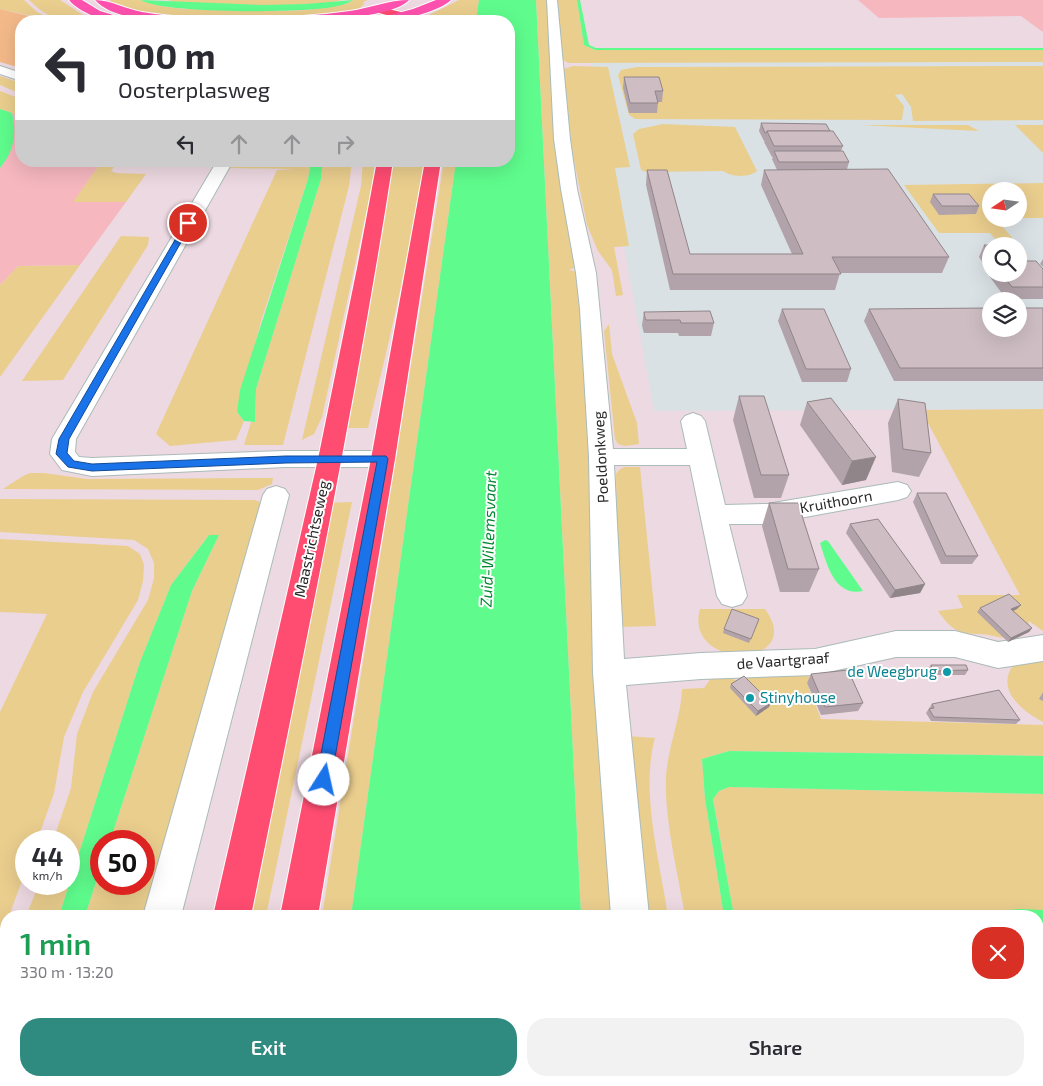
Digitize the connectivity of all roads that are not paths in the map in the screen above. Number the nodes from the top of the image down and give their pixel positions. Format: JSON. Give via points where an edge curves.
{"nodes":[{"id":1,"x":74,"y":0,"type":"edge"},
{"id":2,"x":100,"y":0,"type":"edge"},
{"id":3,"x":404,"y":0,"type":"edge"},
{"id":4,"x":446,"y":0,"type":"edge"},
{"id":5,"x":552,"y":0,"type":"edge"},
{"id":6,"x":103,"y":15,"type":"edge"},
{"id":7,"x":138,"y":15,"type":"edge"},
{"id":8,"x":376,"y":15,"type":"edge"},
{"id":9,"x":408,"y":15,"type":"edge"},
{"id":10,"x":0,"y":70,"type":"edge"},
{"id":11,"x":15,"y":75,"type":"edge"},
{"id":12,"x":221,"y":167,"type":"edge"},
{"id":13,"x":384,"y":167,"type":"edge"},
{"id":14,"x":432,"y":167,"type":"edge"},
{"id":15,"x":693,"y":420,"type":"dead end"},
{"id":16,"x":602,"y":457,"type":"junction"},
{"id":17,"x":701,"y":457,"type":"junction"},
{"id":18,"x":330,"y":459,"type":"junction"},
{"id":19,"x":382,"y":459,"type":"junction"},
{"id":20,"x":898,"y":491,"type":"dead end"},
{"id":21,"x":276,"y":495,"type":"dead end"},
{"id":22,"x":714,"y":515,"type":"junction"},
{"id":23,"x":732,"y":596,"type":"dead end"},
{"id":24,"x":1043,"y":648,"type":"edge"},
{"id":25,"x":609,"y":673,"type":"junction"},
{"id":26,"x":164,"y":910,"type":"edge"},
{"id":27,"x":233,"y":910,"type":"edge"},
{"id":28,"x":299,"y":910,"type":"edge"},
{"id":29,"x":629,"y":910,"type":"edge"}],
"edges":[{"from":1,"to":6,"type":"highway"},
{"from":2,"to":7,"type":"highway","via":[[114,9]]},
{"from":3,"to":8,"type":"highway"},
{"from":4,"to":9,"type":"highway"},
{"from":5,"to":16,"type":"street","name":"Poeldonkweg","via":[[562,139],[586,273]]},
{"from":10,"to":11,"type":"street"},
{"from":12,"to":18,"type":"street","via":[[64,439],[62,454],[71,464],[92,467]]},
{"from":13,"to":18,"type":"main road","name":"Maastrichtseweg"},
{"from":14,"to":19,"type":"main road"},
{"from":15,"to":17,"type":"street"},
{"from":16,"to":17,"type":"street"},
{"from":16,"to":25,"type":"street","name":"Poeldonkweg"},
{"from":17,"to":22,"type":"street"},
{"from":18,"to":19,"type":"street"},
{"from":18,"to":27,"type":"main road","name":"Maastrichtseweg"},
{"from":19,"to":28,"type":"main road"},
{"from":20,"to":22,"type":"street","name":"Kruithoorn","via":[[766,514]]},
{"from":21,"to":26,"type":"street"},
{"from":22,"to":23,"type":"street"},
{"from":24,"to":25,"type":"street","name":"de Vaartgraaf","via":[[998,655],[955,644],[896,644],[815,662]]},
{"from":25,"to":29,"type":"street","name":"Poeldonkweg"}]}
